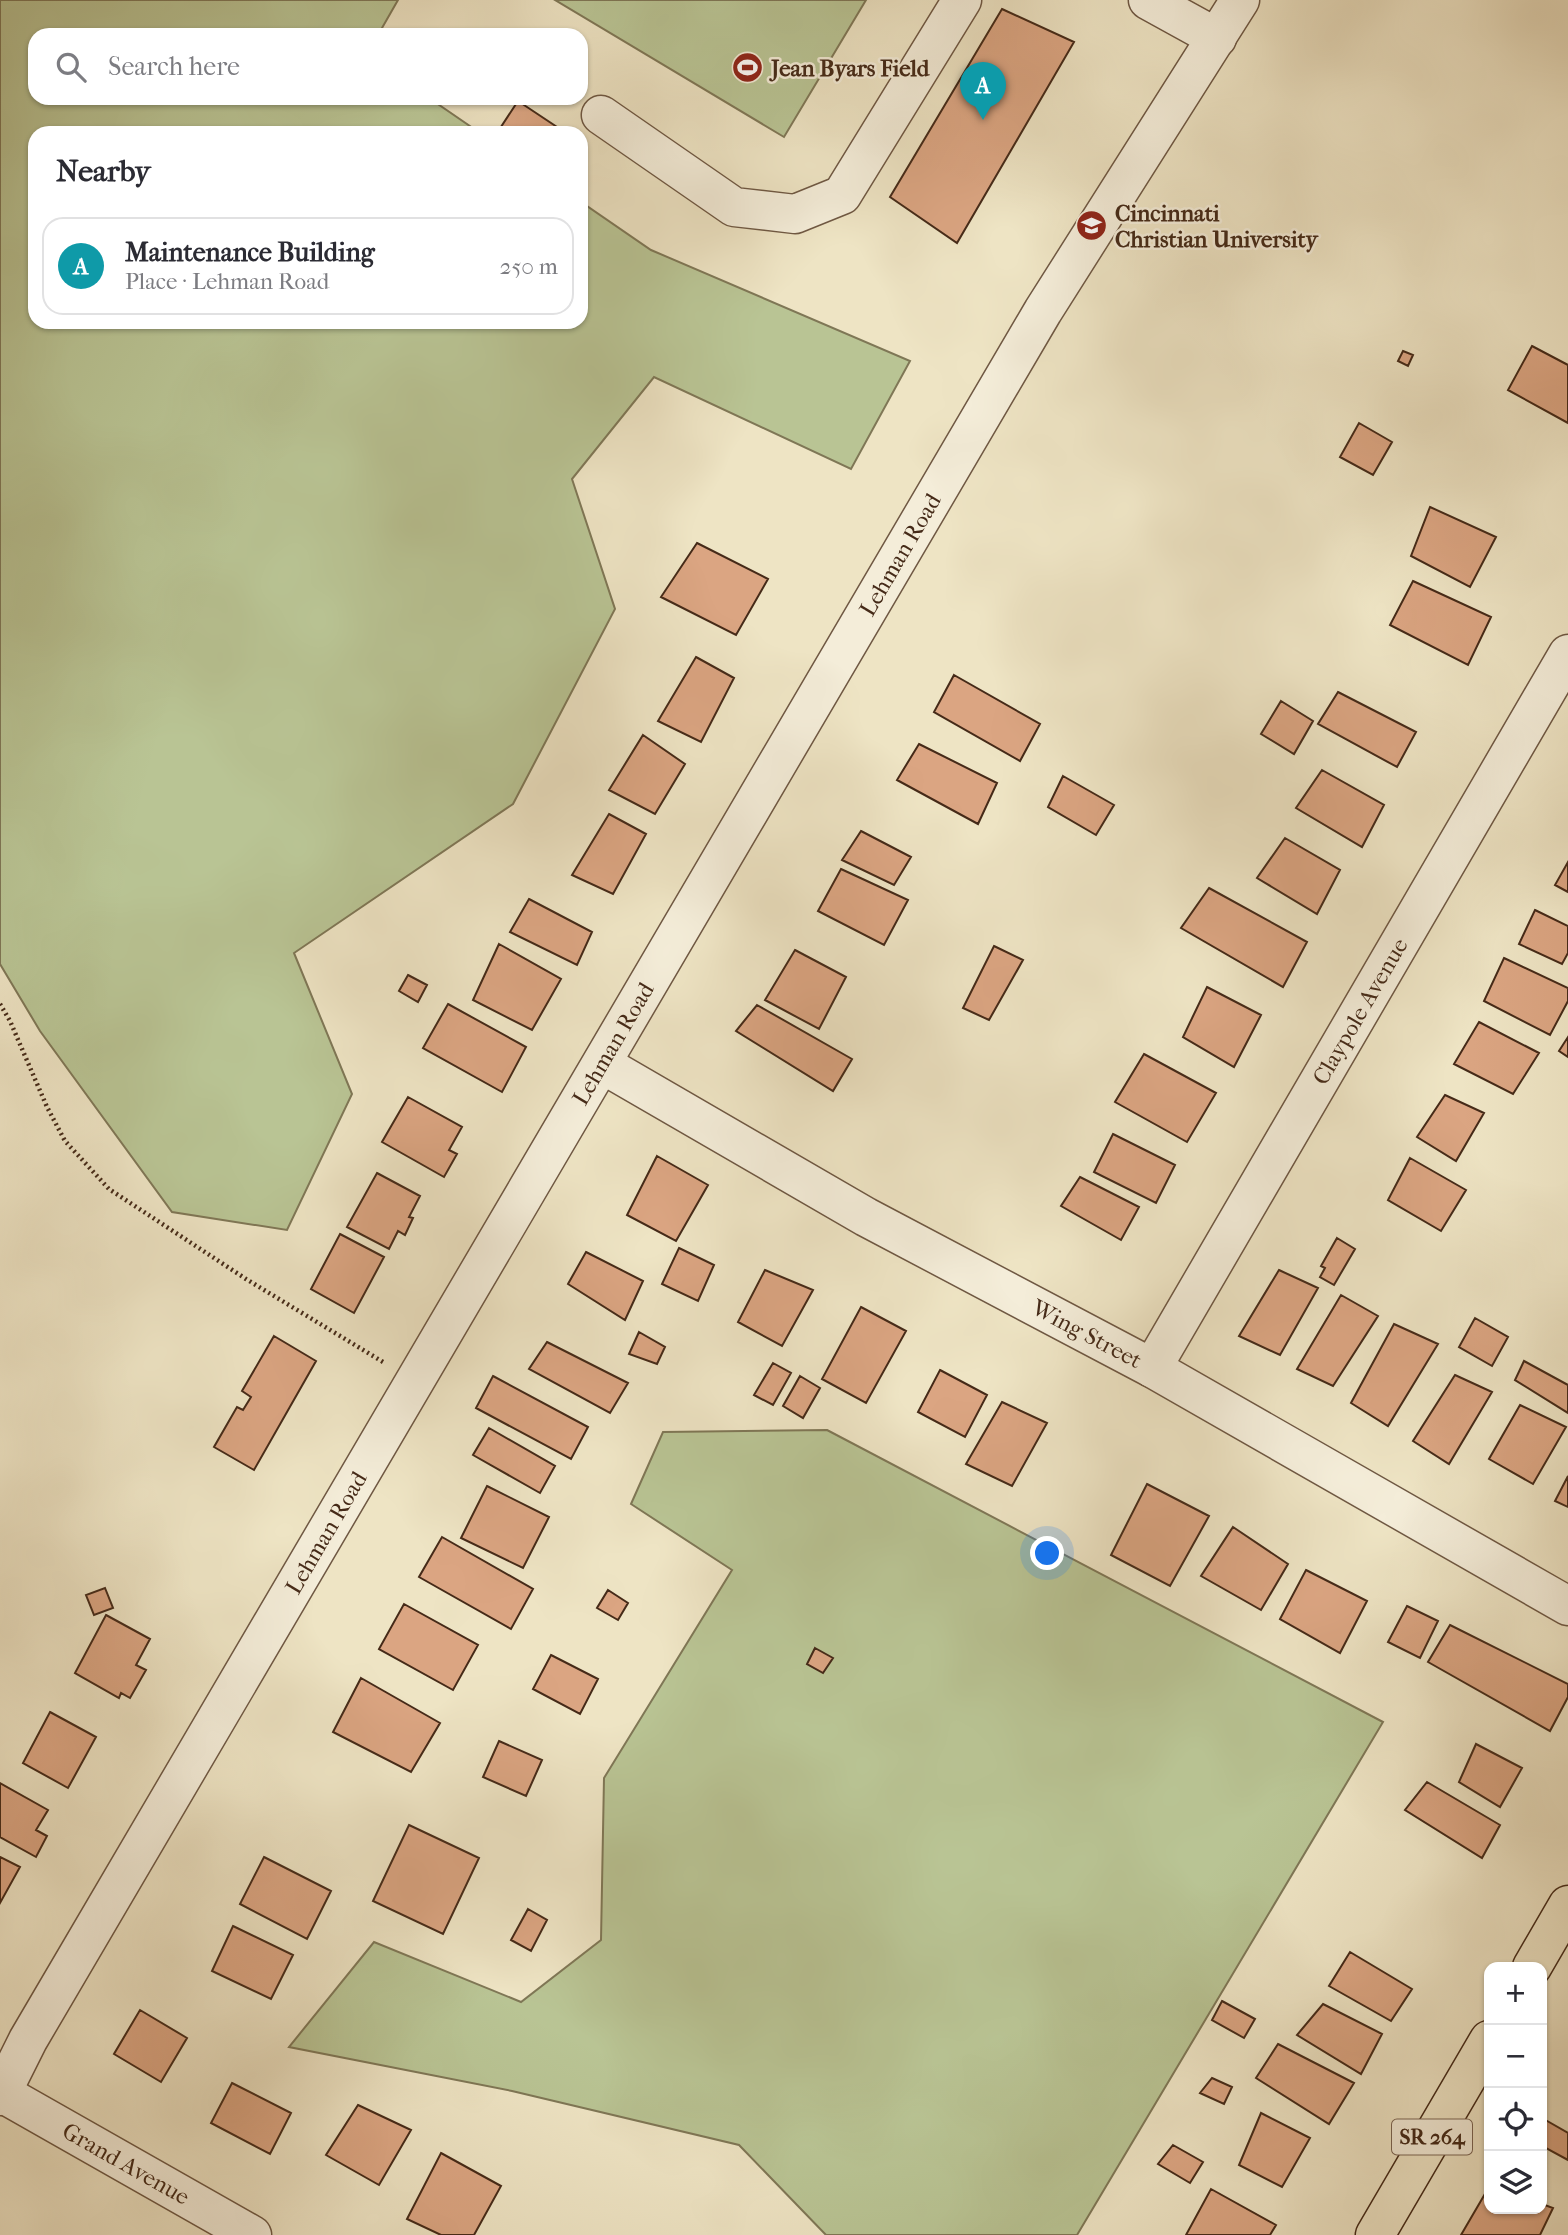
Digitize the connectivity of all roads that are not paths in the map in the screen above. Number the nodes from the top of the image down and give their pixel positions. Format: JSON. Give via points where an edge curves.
{"nodes":[{"id":1,"x":962,"y":0,"type":"edge"},
{"id":2,"x":1148,"y":0,"type":"edge"},
{"id":3,"x":1240,"y":0,"type":"edge"},
{"id":4,"x":1217,"y":38,"type":"junction"},
{"id":5,"x":601,"y":115,"type":"dead end"},
{"id":6,"x":1568,"y":654,"type":"edge"},
{"id":7,"x":602,"y":1064,"type":"junction"},
{"id":8,"x":1152,"y":1368,"type":"junction"},
{"id":9,"x":1568,"y":1606,"type":"edge"},
{"id":10,"x":1568,"y":1905,"type":"edge"},
{"id":11,"x":1535,"y":1962,"type":"edge"},
{"id":12,"x":1484,"y":2048,"type":"edge"},
{"id":13,"x":1,"y":2094,"type":"edge"},
{"id":14,"x":252,"y":2235,"type":"edge"},
{"id":15,"x":1375,"y":2235,"type":"edge"}],
"edges":[{"from":1,"to":5,"type":"street","via":[[842,195],[795,214],[734,207]]},
{"from":2,"to":4,"type":"street"},
{"from":3,"to":4,"type":"street","name":"Lehman Road"},
{"from":4,"to":7,"type":"street","name":"Lehman Road","via":[[1043,311]]},
{"from":6,"to":8,"type":"street","name":"Claypole Avenue"},
{"from":7,"to":8,"type":"street","name":"Wing Street","via":[[866,1217]]},
{"from":7,"to":13,"type":"street","name":"Lehman Road","via":[[28,2040]]},
{"from":8,"to":9,"type":"street","name":"Wing Street"},
{"from":10,"to":11,"type":"main road"},
{"from":12,"to":15,"type":"main road","number":"SR 264"},
{"from":13,"to":14,"type":"street","name":"Grand Avenue"}]}
